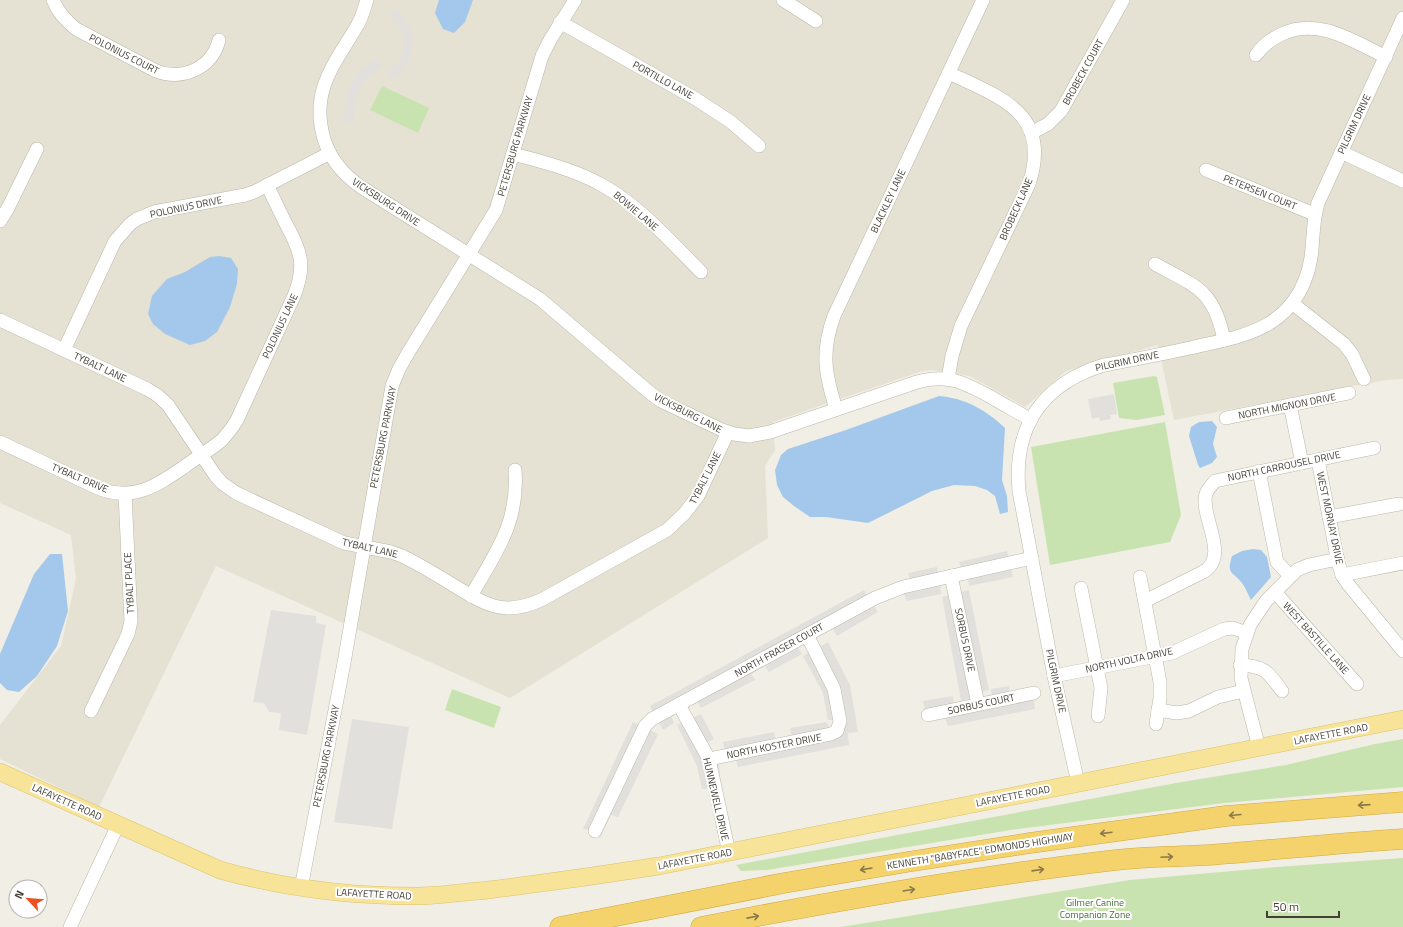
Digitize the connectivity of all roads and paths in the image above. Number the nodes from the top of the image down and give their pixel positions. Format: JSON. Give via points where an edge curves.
{"nodes":[{"id":1,"x":53,"y":0,"type":"edge"},
{"id":2,"x":367,"y":0,"type":"edge"},
{"id":3,"x":575,"y":0,"type":"edge"},
{"id":4,"x":783,"y":0,"type":"edge"},
{"id":5,"x":983,"y":0,"type":"edge"},
{"id":6,"x":1123,"y":0,"type":"edge"},
{"id":7,"x":1403,"y":18,"type":"edge"},
{"id":8,"x":816,"y":21,"type":"dead end"},
{"id":9,"x":560,"y":22,"type":"junction"},
{"id":10,"x":220,"y":40,"type":"dead end"},
{"id":11,"x":1256,"y":55,"type":"dead end"},
{"id":12,"x":1386,"y":56,"type":"junction"},
{"id":13,"x":949,"y":73,"type":"junction"},
{"id":14,"x":1031,"y":133,"type":"junction"},
{"id":15,"x":759,"y":146,"type":"dead end"},
{"id":16,"x":37,"y":149,"type":"dead end"},
{"id":17,"x":1341,"y":152,"type":"junction"},
{"id":18,"x":330,"y":153,"type":"junction"},
{"id":19,"x":513,"y":154,"type":"junction"},
{"id":20,"x":1206,"y":170,"type":"dead end"},
{"id":21,"x":1403,"y":181,"type":"edge"},
{"id":22,"x":267,"y":185,"type":"junction"},
{"id":23,"x":1314,"y":214,"type":"junction"},
{"id":24,"x":0,"y":221,"type":"edge"},
{"id":25,"x":469,"y":254,"type":"junction"},
{"id":26,"x":1156,"y":264,"type":"dead end"},
{"id":27,"x":701,"y":272,"type":"dead end"},
{"id":28,"x":1292,"y":303,"type":"junction"},
{"id":29,"x":0,"y":320,"type":"edge"},
{"id":30,"x":1224,"y":340,"type":"junction"},
{"id":31,"x":64,"y":350,"type":"junction"},
{"id":32,"x":948,"y":379,"type":"junction"},
{"id":33,"x":1364,"y":379,"type":"dead end"},
{"id":34,"x":1349,"y":393,"type":"dead end"},
{"id":35,"x":1290,"y":405,"type":"junction"},
{"id":36,"x":836,"y":409,"type":"junction"},
{"id":37,"x":1226,"y":418,"type":"dead end"},
{"id":38,"x":1031,"y":420,"type":"junction"},
{"id":39,"x":728,"y":432,"type":"junction"},
{"id":40,"x":0,"y":442,"type":"edge"},
{"id":41,"x":1374,"y":448,"type":"dead end"},
{"id":42,"x":201,"y":455,"type":"junction"},
{"id":43,"x":1318,"y":460,"type":"junction"},
{"id":44,"x":1302,"y":463,"type":"junction"},
{"id":45,"x":515,"y":470,"type":"dead end"},
{"id":46,"x":1259,"y":471,"type":"junction"},
{"id":47,"x":125,"y":494,"type":"junction"},
{"id":48,"x":1399,"y":504,"type":"dead end"},
{"id":49,"x":1329,"y":517,"type":"junction"},
{"id":50,"x":363,"y":547,"type":"junction"},
{"id":51,"x":1032,"y":558,"type":"junction"},
{"id":52,"x":1338,"y":559,"type":"junction"},
{"id":53,"x":1403,"y":563,"type":"edge"},
{"id":54,"x":1342,"y":575,"type":"junction"},
{"id":55,"x":951,"y":576,"type":"junction"},
{"id":56,"x":1290,"y":576,"type":"junction"},
{"id":57,"x":1140,"y":577,"type":"dead end"},
{"id":58,"x":1081,"y":588,"type":"dead end"},
{"id":59,"x":1275,"y":592,"type":"junction"},
{"id":60,"x":471,"y":596,"type":"junction"},
{"id":61,"x":1145,"y":601,"type":"junction"},
{"id":62,"x":1247,"y":633,"type":"junction"},
{"id":63,"x":806,"y":635,"type":"junction"},
{"id":64,"x":1403,"y":651,"type":"edge"},
{"id":65,"x":1156,"y":657,"type":"junction"},
{"id":66,"x":1240,"y":666,"type":"junction"},
{"id":67,"x":1098,"y":668,"type":"junction"},
{"id":68,"x":1054,"y":676,"type":"junction"},
{"id":69,"x":1357,"y":684,"type":"dead end"},
{"id":70,"x":1243,"y":691,"type":"junction"},
{"id":71,"x":1282,"y":691,"type":"dead end"},
{"id":72,"x":1034,"y":693,"type":"dead end"},
{"id":73,"x":978,"y":704,"type":"junction"},
{"id":74,"x":679,"y":705,"type":"junction"},
{"id":75,"x":1158,"y":710,"type":"junction"},
{"id":76,"x":92,"y":711,"type":"dead end"},
{"id":77,"x":928,"y":715,"type":"dead end"},
{"id":78,"x":1098,"y":716,"type":"dead end"},
{"id":79,"x":1403,"y":720,"type":"edge"},
{"id":80,"x":1156,"y":724,"type":"dead end"},
{"id":81,"x":1259,"y":748,"type":"junction"},
{"id":82,"x":708,"y":759,"type":"junction"},
{"id":83,"x":0,"y":765,"type":"edge"},
{"id":84,"x":0,"y":772,"type":"edge"},
{"id":85,"x":26,"y":783,"type":"junction"},
{"id":86,"x":1078,"y":783,"type":"junction"},
{"id":87,"x":1403,"y":802,"type":"edge"},
{"id":88,"x":118,"y":825,"type":"junction"},
{"id":89,"x":595,"y":831,"type":"dead end"},
{"id":90,"x":1403,"y":838,"type":"edge"},
{"id":91,"x":729,"y":853,"type":"junction"},
{"id":92,"x":301,"y":888,"type":"junction"},
{"id":93,"x":70,"y":927,"type":"edge"},
{"id":94,"x":560,"y":927,"type":"edge"},
{"id":95,"x":701,"y":927,"type":"edge"}],
"edges":[{"from":1,"to":10,"type":"street","name":"POLONIUS COURT","via":[[60,14],[76,29],[164,74],[181,74],[198,69],[213,55]]},
{"from":2,"to":18,"type":"street","name":"VICKSBURG DRIVE","via":[[358,25],[332,66],[323,87],[321,123]]},
{"from":3,"to":9,"type":"street","name":"PETERSBURG PARKWAY"},
{"from":4,"to":8,"type":"street"},
{"from":5,"to":13,"type":"street","name":"BLACKLEY LANE"},
{"from":6,"to":14,"type":"street","name":"BROBECK COURT","via":[[1064,107],[1052,122]]},
{"from":7,"to":12,"type":"street","name":"PILGRIM DRIVE"},
{"from":9,"to":15,"type":"street","name":"PORTILLO LANE","via":[[696,98],[727,119]]},
{"from":9,"to":19,"type":"street","name":"PETERSBURG PARKWAY","via":[[540,61]]},
{"from":11,"to":12,"type":"street","via":[[1268,42],[1288,31],[1310,28],[1333,32]]},
{"from":12,"to":17,"type":"street","name":"PILGRIM DRIVE"},
{"from":13,"to":14,"type":"street","name":"BROBECK LANE","via":[[1010,104],[1022,117]]},
{"from":13,"to":36,"type":"street","name":"BLACKLEY LANE","via":[[829,329],[826,368]]},
{"from":14,"to":32,"type":"street","name":"BROBECK LANE","via":[[1034,161],[1029,184],[961,326]]},
{"from":16,"to":24,"type":"street"},
{"from":17,"to":21,"type":"street"},
{"from":17,"to":23,"type":"street","name":"PILGRIM DRIVE"},
{"from":18,"to":22,"type":"street","name":"POLONIUS DRIVE"},
{"from":18,"to":25,"type":"street","name":"VICKSBURG DRIVE","via":[[354,182]]},
{"from":19,"to":25,"type":"street","name":"PETERSBURG PARKWAY","via":[[496,210]]},
{"from":19,"to":27,"type":"street","name":"BOWIE LANE","via":[[574,172],[615,193],[646,218]]},
{"from":20,"to":23,"type":"street","name":"PETERSEN COURT"},
{"from":22,"to":31,"type":"street","name":"POLONIUS DRIVE","via":[[245,195],[154,212],[130,224],[115,241]]},
{"from":22,"to":42,"type":"street","name":"POLONIUS LANE","via":[[296,241],[301,259],[299,282],[237,420],[222,440]]},
{"from":23,"to":28,"type":"street","name":"PILGRIM DRIVE","via":[[1310,265],[1302,288]]},
{"from":25,"to":39,"type":"street","name":"VICKSBURG LANE","via":[[540,299],[658,399]]},
{"from":25,"to":50,"type":"street","name":"PETERSBURG PARKWAY","via":[[408,353],[392,386]]},
{"from":26,"to":30,"type":"street","via":[[1190,283],[1207,297],[1217,313]]},
{"from":28,"to":30,"type":"street","name":"PILGRIM DRIVE","via":[[1265,327],[1244,336]]},
{"from":28,"to":33,"type":"street","via":[[1344,344]]},
{"from":29,"to":31,"type":"street","name":"TYBALT LANE"},
{"from":30,"to":38,"type":"street","name":"PILGRIM DRIVE","via":[[1086,371],[1058,388]]},
{"from":31,"to":42,"type":"street","name":"TYBALT LANE","via":[[157,396],[168,405]]},
{"from":32,"to":36,"type":"street","name":"VICKSBURG LANE","via":[[926,379]]},
{"from":32,"to":38,"type":"street","name":"VICKSBURG LANE","via":[[971,386]]},
{"from":34,"to":35,"type":"street","name":"NORTH MIGNON DRIVE"},
{"from":35,"to":37,"type":"street","name":"NORTH MIGNON DRIVE"},
{"from":35,"to":44,"type":"street"},
{"from":36,"to":39,"type":"street","name":"VICKSBURG LANE","via":[[759,435],[742,436]]},
{"from":38,"to":51,"type":"street","name":"PILGRIM DRIVE","via":[[1022,442],[1018,468],[1019,491]]},
{"from":39,"to":60,"type":"street","name":"TYBALT LANE","via":[[698,496],[684,514],[663,533],[528,605],[515,608],[501,607]]},
{"from":40,"to":47,"type":"street","name":"TYBALT DRIVE","via":[[100,489]]},
{"from":41,"to":43,"type":"street","name":"NORTH CARROUSEL DRIVE"},
{"from":42,"to":47,"type":"street","name":"TYBALT DRIVE","via":[[151,488]]},
{"from":42,"to":50,"type":"street","name":"TYBALT LANE","via":[[220,480],[236,494],[338,541]]},
{"from":43,"to":44,"type":"street","name":"NORTH CARROUSEL DRIVE"},
{"from":43,"to":49,"type":"street","name":"WEST MORNAY DRIVE"},
{"from":44,"to":46,"type":"street","name":"NORTH CARROUSEL DRIVE"},
{"from":45,"to":60,"type":"street","via":[[515,493],[509,525]]},
{"from":46,"to":56,"type":"street","via":[[1277,562]]},
{"from":46,"to":61,"type":"street","name":"NORTH CARROUSEL DRIVE","via":[[1218,480],[1210,487],[1205,502],[1215,550],[1210,566]]},
{"from":47,"to":76,"type":"street","name":"TYBALT PLACE","via":[[131,621],[128,634]]},
{"from":48,"to":49,"type":"street"},
{"from":49,"to":52,"type":"street","name":"WEST MORNAY DRIVE"},
{"from":50,"to":60,"type":"street","name":"TYBALT LANE","via":[[402,556]]},
{"from":50,"to":92,"type":"street","name":"PETERSBURG PARKWAY","via":[[344,663]]},
{"from":51,"to":55,"type":"street","name":"NORTH FRASER COURT"},
{"from":51,"to":68,"type":"street","name":"PILGRIM DRIVE"},
{"from":52,"to":54,"type":"street","name":"WEST MORNAY DRIVE"},
{"from":52,"to":56,"type":"street","via":[[1302,567]]},
{"from":53,"to":54,"type":"street"},
{"from":54,"to":64,"type":"street","name":"WEST MORNAY DRIVE"},
{"from":55,"to":63,"type":"street","name":"NORTH FRASER COURT","via":[[889,591]]},
{"from":55,"to":73,"type":"street","name":"SORBUS DRIVE"},
{"from":56,"to":59,"type":"street"},
{"from":57,"to":61,"type":"street"},
{"from":58,"to":67,"type":"street"},
{"from":59,"to":62,"type":"street","via":[[1262,606]]},
{"from":59,"to":69,"type":"street","name":"WEST BASTILLE LANE"},
{"from":61,"to":65,"type":"street"},
{"from":62,"to":65,"type":"street","name":"NORTH VOLTA DRIVE","via":[[1233,628],[1224,629],[1172,653]]},
{"from":62,"to":66,"type":"street"},
{"from":63,"to":74,"type":"street","name":"NORTH FRASER COURT"},
{"from":63,"to":82,"type":"street","name":"NORTH KOSTER DRIVE","via":[[834,689],[840,721],[838,729],[831,734]]},
{"from":65,"to":67,"type":"street","name":"NORTH VOLTA DRIVE"},
{"from":65,"to":75,"type":"street","via":[[1161,690]]},
{"from":66,"to":70,"type":"street"},
{"from":66,"to":71,"type":"street","via":[[1263,669]]},
{"from":67,"to":68,"type":"street","name":"NORTH VOLTA DRIVE"},
{"from":67,"to":78,"type":"street","via":[[1101,688]]},
{"from":68,"to":86,"type":"street","name":"PILGRIM DRIVE"},
{"from":70,"to":75,"type":"street","via":[[1218,697],[1189,711],[1177,713]]},
{"from":70,"to":81,"type":"street"},
{"from":72,"to":73,"type":"street","name":"SORBUS COURT"},
{"from":73,"to":77,"type":"street","name":"SORBUS COURT"},
{"from":74,"to":82,"type":"street","name":"HUNNEWELL DRIVE"},
{"from":74,"to":89,"type":"street","name":"NORTH FRASER COURT","via":[[652,719],[645,726]]},
{"from":75,"to":80,"type":"street"},
{"from":79,"to":81,"type":"main road","name":"LAFAYETTE ROAD"},
{"from":81,"to":86,"type":"main road","name":"LAFAYETTE ROAD"},
{"from":82,"to":91,"type":"street","name":"HUNNEWELL DRIVE"},
{"from":83,"to":85,"type":"street"},
{"from":84,"to":85,"type":"main road","name":"LAFAYETTE ROAD"},
{"from":85,"to":88,"type":"main road","name":"LAFAYETTE ROAD"},
{"from":86,"to":91,"type":"main road","name":"LAFAYETTE ROAD"},
{"from":87,"to":94,"type":"highway","name":"KENNETH \"BABYFACE\" EDMONDS HIGHWAY","one_way":true,"via":[[1226,816],[1030,843],[784,883]]},
{"from":88,"to":92,"type":"main road","name":"LAFAYETTE ROAD","via":[[220,870],[251,879]]},
{"from":88,"to":93,"type":"street"},
{"from":95,"to":90,"type":"highway","one_way":true,"via":[[910,889],[1118,859],[1206,855]]},
{"from":91,"to":92,"type":"main road","name":"LAFAYETTE ROAD","via":[[555,882],[416,896]]}]}
